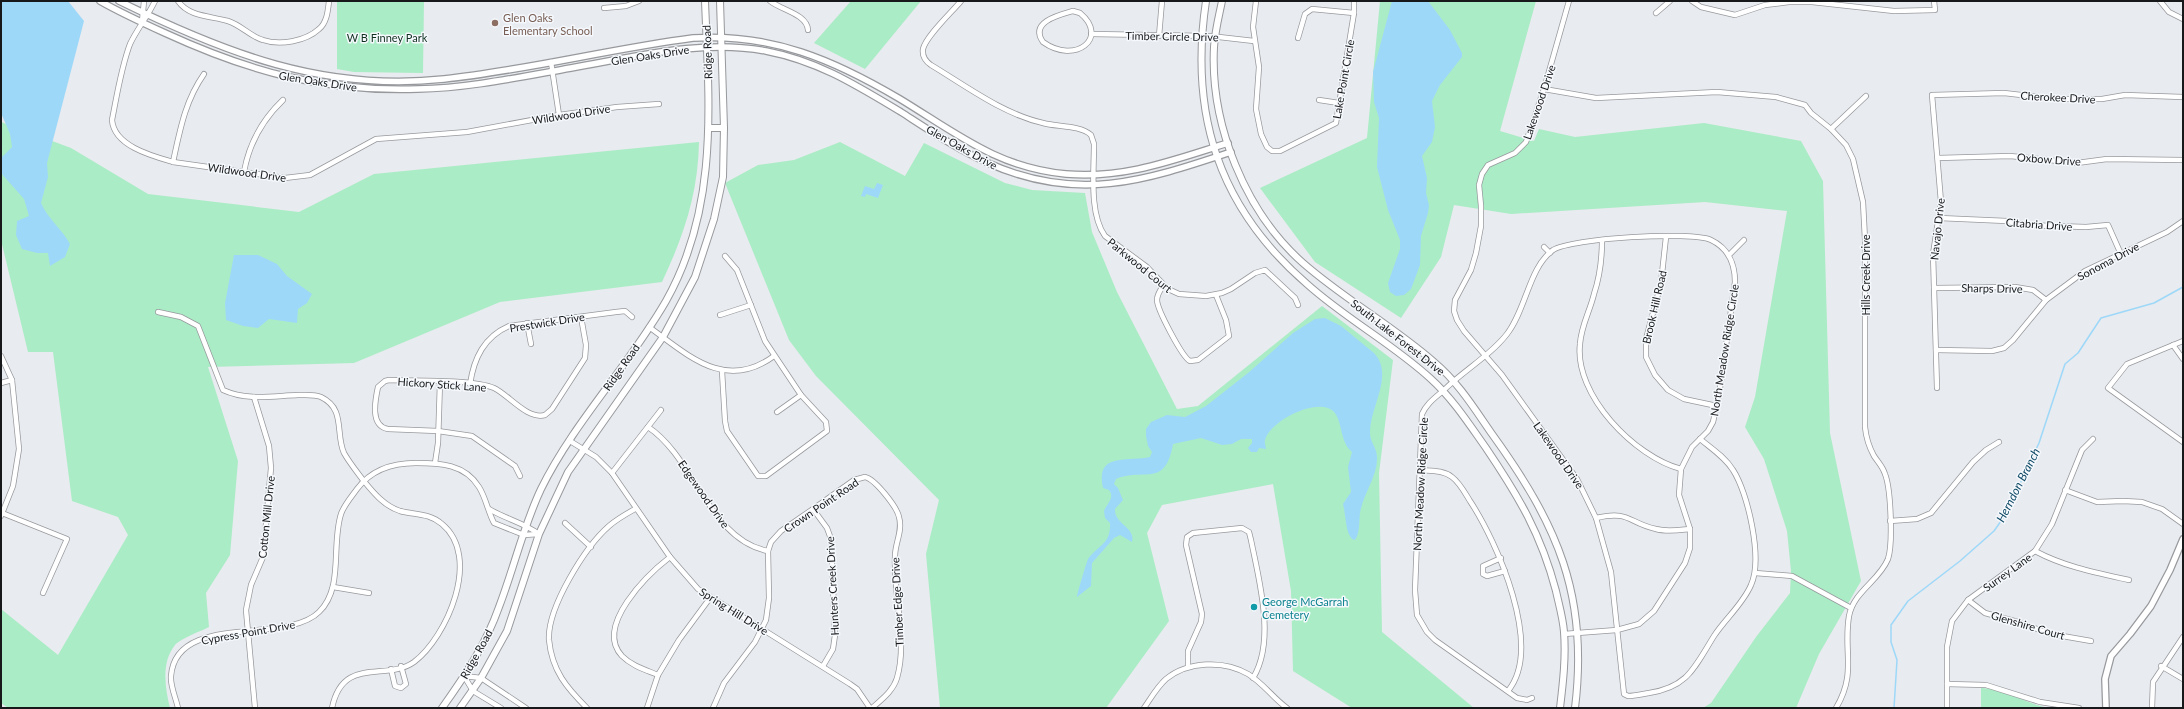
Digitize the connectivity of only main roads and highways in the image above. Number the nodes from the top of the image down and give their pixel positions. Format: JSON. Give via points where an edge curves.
{"nodes":[{"id":1,"x":705,"y":1,"type":"edge"},
{"id":2,"x":720,"y":1,"type":"edge"},
{"id":3,"x":1206,"y":1,"type":"edge"},
{"id":4,"x":1222,"y":1,"type":"edge"},
{"id":5,"x":709,"y":128,"type":"junction"},
{"id":6,"x":724,"y":128,"type":"junction"},
{"id":7,"x":442,"y":708,"type":"edge"},
{"id":8,"x":460,"y":708,"type":"edge"},
{"id":9,"x":1560,"y":708,"type":"edge"},
{"id":10,"x":1574,"y":708,"type":"edge"}],
"edges":[{"from":1,"to":5,"type":"main road","name":"Ridge Road"},
{"from":2,"to":6,"type":"main road","name":"Ridge Road"},
{"from":3,"to":9,"type":"main road","name":"South Lake Forest Drive","via":[[1202,36],[1202,82],[1206,117],[1221,169],[1245,216],[1277,256],[1308,286],[1403,356],[1443,391],[1465,418],[1513,489],[1530,518],[1552,575],[1564,634]]},
{"from":4,"to":10,"type":"main road","name":"South Lake Forest Drive","via":[[1215,36],[1216,84],[1228,143],[1246,188],[1256,206],[1290,251],[1316,274],[1431,359],[1453,380],[1522,476],[1549,525],[1569,583],[1578,633],[1579,656]]},
{"from":5,"to":6,"type":"main road"},
{"from":5,"to":7,"type":"main road","name":"Ridge Road","via":[[707,170],[697,221],[675,283],[649,327],[570,441],[541,490],[490,629],[464,676]]},
{"from":6,"to":8,"type":"main road","name":"Ridge Road","via":[[723,177],[714,218],[695,277],[663,337],[568,472],[540,534],[507,631],[481,678]]}]}
